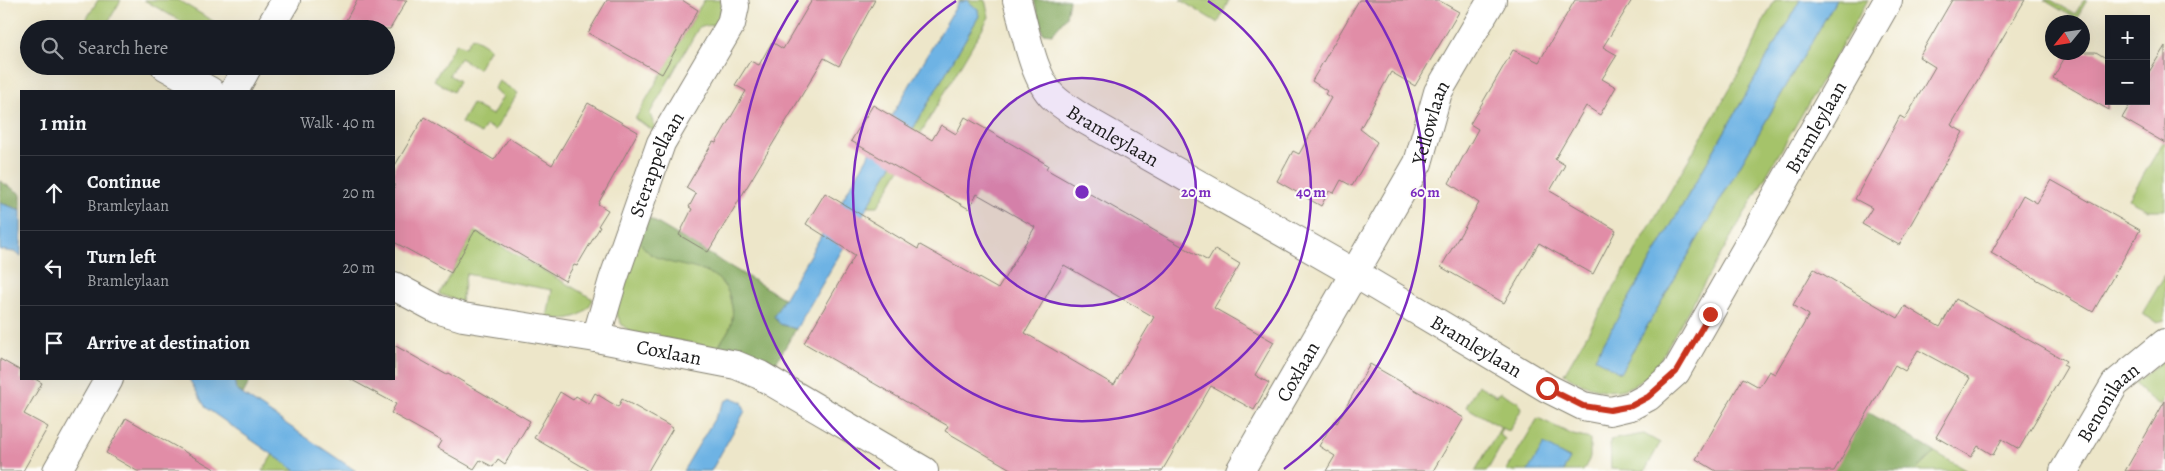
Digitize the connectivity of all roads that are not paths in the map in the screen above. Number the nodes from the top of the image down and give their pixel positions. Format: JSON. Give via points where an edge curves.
{"nodes":[{"id":1,"x":286,"y":0,"type":"edge"},
{"id":2,"x":734,"y":0,"type":"edge"},
{"id":3,"x":1017,"y":0,"type":"edge"},
{"id":4,"x":1492,"y":0,"type":"edge"},
{"id":5,"x":1888,"y":0,"type":"edge"},
{"id":6,"x":274,"y":20,"type":"edge"},
{"id":7,"x":181,"y":75,"type":"edge"},
{"id":8,"x":243,"y":75,"type":"edge"},
{"id":9,"x":208,"y":90,"type":"edge"},
{"id":10,"x":235,"y":90,"type":"edge"},
{"id":11,"x":1354,"y":273,"type":"junction"},
{"id":12,"x":395,"y":287,"type":"edge"},
{"id":13,"x":596,"y":338,"type":"junction"},
{"id":14,"x":2165,"y":343,"type":"edge"},
{"id":15,"x":108,"y":380,"type":"edge"},
{"id":16,"x":57,"y":471,"type":"edge"},
{"id":17,"x":924,"y":471,"type":"edge"},
{"id":18,"x":1240,"y":471,"type":"edge"},
{"id":19,"x":2064,"y":471,"type":"edge"}],
"edges":[{"from":1,"to":6,"type":"street"},
{"from":2,"to":13,"type":"street","name":"Sterappellaan","via":[[731,24],[661,142]]},
{"from":3,"to":11,"type":"street","name":"Bramleylaan","via":[[1036,74],[1053,98],[1082,118]]},
{"from":4,"to":11,"type":"street","name":"Yellowlaan","via":[[1438,92],[1418,163]]},
{"from":5,"to":11,"type":"street","name":"Bramleylaan","via":[[1676,372],[1648,397],[1631,406],[1610,410],[1583,406],[1547,388]]},
{"from":7,"to":9,"type":"street"},
{"from":8,"to":10,"type":"street"},
{"from":11,"to":18,"type":"street","name":"Coxlaan"},
{"from":12,"to":13,"type":"street","name":"Coxlaan","via":[[437,309],[463,318]]},
{"from":13,"to":17,"type":"street","name":"Coxlaan","via":[[736,365],[760,375]]},
{"from":14,"to":19,"type":"street","name":"Benonilaan","via":[[2115,384]]},
{"from":15,"to":16,"type":"street"}]}
